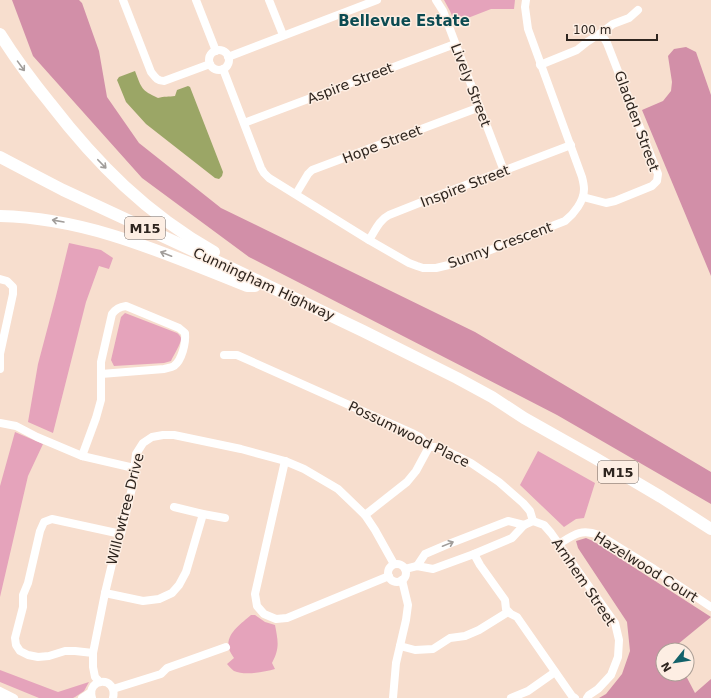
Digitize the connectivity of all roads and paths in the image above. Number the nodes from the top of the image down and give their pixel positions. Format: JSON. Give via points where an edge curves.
{"nodes":[{"id":1,"x":123,"y":0,"type":"edge"},
{"id":2,"x":196,"y":0,"type":"edge"},
{"id":3,"x":269,"y":0,"type":"edge"},
{"id":4,"x":377,"y":0,"type":"edge"},
{"id":5,"x":436,"y":0,"type":"edge"},
{"id":6,"x":526,"y":0,"type":"edge"},
{"id":7,"x":638,"y":10,"type":"dead end"},
{"id":8,"x":602,"y":33,"type":"junction"},
{"id":9,"x":0,"y":34,"type":"edge"},
{"id":10,"x":283,"y":35,"type":"junction"},
{"id":11,"x":455,"y":44,"type":"junction"},
{"id":12,"x":216,"y":51,"type":"junction"},
{"id":13,"x":228,"y":57,"type":"junction"},
{"id":14,"x":210,"y":64,"type":"junction"},
{"id":15,"x":540,"y":65,"type":"junction"},
{"id":16,"x":223,"y":69,"type":"junction"},
{"id":17,"x":480,"y":107,"type":"junction"},
{"id":18,"x":244,"y":123,"type":"junction"},
{"id":19,"x":571,"y":145,"type":"junction"},
{"id":20,"x":0,"y":157,"type":"edge"},
{"id":21,"x":0,"y":165,"type":"edge"},
{"id":22,"x":504,"y":171,"type":"junction"},
{"id":23,"x":296,"y":194,"type":"junction"},
{"id":24,"x":583,"y":197,"type":"junction"},
{"id":25,"x":0,"y":216,"type":"edge"},
{"id":26,"x":369,"y":240,"type":"junction"},
{"id":27,"x":0,"y":279,"type":"edge"},
{"id":28,"x":255,"y":286,"type":"junction"},
{"id":29,"x":291,"y":296,"type":"junction"},
{"id":30,"x":224,"y":355,"type":"dead end"},
{"id":31,"x":0,"y":369,"type":"edge"},
{"id":32,"x":101,"y":374,"type":"junction"},
{"id":33,"x":524,"y":418,"type":"junction"},
{"id":34,"x":0,"y":423,"type":"edge"},
{"id":35,"x":429,"y":447,"type":"junction"},
{"id":36,"x":82,"y":456,"type":"junction"},
{"id":37,"x":285,"y":462,"type":"junction"},
{"id":38,"x":134,"y":468,"type":"junction"},
{"id":39,"x":174,"y":507,"type":"dead end"},
{"id":40,"x":203,"y":514,"type":"junction"},
{"id":41,"x":365,"y":515,"type":"junction"},
{"id":42,"x":225,"y":518,"type":"dead end"},
{"id":43,"x":533,"y":521,"type":"junction"},
{"id":44,"x":524,"y":525,"type":"junction"},
{"id":45,"x":711,"y":529,"type":"edge"},
{"id":46,"x":121,"y":534,"type":"junction"},
{"id":47,"x":559,"y":544,"type":"junction"},
{"id":48,"x":474,"y":554,"type":"junction"},
{"id":49,"x":394,"y":564,"type":"junction"},
{"id":50,"x":417,"y":566,"type":"junction"},
{"id":51,"x":406,"y":570,"type":"junction"},
{"id":52,"x":390,"y":576,"type":"junction"},
{"id":53,"x":402,"y":580,"type":"junction"},
{"id":54,"x":105,"y":593,"type":"junction"},
{"id":55,"x":711,"y":608,"type":"edge"},
{"id":56,"x":508,"y":612,"type":"junction"},
{"id":57,"x":400,"y":646,"type":"junction"},
{"id":58,"x":226,"y":648,"type":"dead end"},
{"id":59,"x":93,"y":653,"type":"junction"},
{"id":60,"x":555,"y":672,"type":"junction"},
{"id":61,"x":100,"y":682,"type":"junction"},
{"id":62,"x":113,"y":689,"type":"junction"},
{"id":63,"x":0,"y":691,"type":"edge"},
{"id":64,"x":92,"y":695,"type":"edge"},
{"id":65,"x":14,"y":698,"type":"edge"},
{"id":66,"x":82,"y":698,"type":"edge"},
{"id":67,"x":113,"y":698,"type":"edge"},
{"id":68,"x":393,"y":698,"type":"edge"},
{"id":69,"x":511,"y":698,"type":"edge"},
{"id":70,"x":574,"y":698,"type":"edge"},
{"id":71,"x":586,"y":698,"type":"edge"}],
"edges":[{"from":1,"to":14,"type":"street","via":[[155,78],[164,81]]},
{"from":2,"to":12,"type":"street"},
{"from":3,"to":10,"type":"street"},
{"from":4,"to":10,"type":"street"},
{"from":5,"to":11,"type":"street","name":"Lively Street","via":[[443,11]]},
{"from":6,"to":15,"type":"street","via":[[528,29]]},
{"from":7,"to":8,"type":"street"},
{"from":8,"to":15,"type":"street","via":[[577,50]]},
{"from":8,"to":24,"type":"street","name":"Gladden Street","via":[[658,174],[652,186],[615,201],[606,202]]},
{"from":9,"to":29,"type":"highway","one_way":true,"via":[[64,122],[127,189],[190,238]]},
{"from":10,"to":13,"type":"street"},
{"from":11,"to":17,"type":"street","name":"Lively Street"},
{"from":11,"to":18,"type":"street","name":"Aspire Street"},
{"from":12,"to":13,"type":"street","via":[[222,51]]},
{"from":12,"to":14,"type":"street","via":[[211,55]]},
{"from":13,"to":16,"type":"street","via":[[228,65]]},
{"from":14,"to":16,"type":"street","via":[[217,70]]},
{"from":15,"to":19,"type":"street"},
{"from":16,"to":18,"type":"street","name":"Sunny Crescent"},
{"from":17,"to":22,"type":"street","name":"Lively Street"},
{"from":17,"to":23,"type":"street","name":"Hope Street","via":[[312,170]]},
{"from":18,"to":23,"type":"street","name":"Sunny Crescent","via":[[264,174]]},
{"from":19,"to":22,"type":"street","name":"Inspire Street"},
{"from":19,"to":24,"type":"street","via":[[582,177]]},
{"from":20,"to":29,"type":"highway","name":"Cunningham Highway","number":"M15","via":[[64,190]]},
{"from":21,"to":28,"type":"highway","name":"Cunningham Highway","number":"M15"},
{"from":22,"to":26,"type":"street","name":"Inspire Street","via":[[389,215],[384,218]]},
{"from":23,"to":26,"type":"street","name":"Sunny Crescent"},
{"from":24,"to":26,"type":"street","name":"Sunny Crescent","via":[[565,221],[457,263],[436,268],[423,268],[409,263]]},
{"from":28,"to":25,"type":"highway","one_way":true,"via":[[247,286],[96,230],[47,220]]},
{"from":27,"to":31,"type":"street","via":[[13,287],[0,354]]},
{"from":28,"to":33,"type":"highway","name":"Cunningham Highway","number":"M15"},
{"from":29,"to":33,"type":"highway","name":"Cunningham Highway","number":"M15","via":[[457,378]]},
{"from":30,"to":35,"type":"street","name":"Possumwood Place","via":[[237,355],[414,434]]},
{"from":32,"to":32,"type":"street","via":[[101,362],[112,314],[121,307],[126,306],[173,325],[185,333],[179,360],[173,366]]},
{"from":32,"to":36,"type":"street","via":[[96,418]]},
{"from":33,"to":45,"type":"highway","name":"Cunningham Highway","number":"M15","via":[[648,489]]},
{"from":34,"to":36,"type":"street","via":[[16,426]]},
{"from":35,"to":41,"type":"street","via":[[407,482]]},
{"from":35,"to":43,"type":"street","name":"Possumwood Place","via":[[443,449],[499,482],[530,511]]},
{"from":36,"to":38,"type":"street"},
{"from":37,"to":38,"type":"street","name":"Willowtree Drive","via":[[241,449],[163,435],[152,437],[143,443],[136,454]]},
{"from":37,"to":41,"type":"street","name":"Willowtree Drive","via":[[304,469],[338,488]]},
{"from":37,"to":52,"type":"street","via":[[255,594],[257,606],[264,614],[276,619],[287,618]]},
{"from":38,"to":46,"type":"street","name":"Willowtree Drive"},
{"from":39,"to":40,"type":"street"},
{"from":40,"to":42,"type":"street"},
{"from":40,"to":54,"type":"street","via":[[186,572],[172,593],[159,599],[143,601]]},
{"from":41,"to":49,"type":"street","name":"Willowtree Drive"},
{"from":43,"to":44,"type":"street"},
{"from":43,"to":47,"type":"street","name":"Arnhem Street","via":[[544,525]]},
{"from":44,"to":48,"type":"street","via":[[512,538]]},
{"from":50,"to":44,"type":"street","one_way":true,"via":[[425,554],[508,521]]},
{"from":46,"to":54,"type":"street","name":"Willowtree Drive"},
{"from":46,"to":59,"type":"street","via":[[52,519],[44,522],[23,595],[23,606],[15,638],[20,651],[38,657],[65,651]]},
{"from":47,"to":55,"type":"street","name":"Hazelwood Court","via":[[579,532],[594,533],[654,569]]},
{"from":47,"to":71,"type":"street","name":"Arnhem Street","via":[[615,624],[619,640],[618,657],[611,675]]},
{"from":48,"to":50,"type":"street","via":[[433,569]]},
{"from":48,"to":56,"type":"street","via":[[504,600]]},
{"from":49,"to":51,"type":"street","via":[[401,564]]},
{"from":49,"to":52,"type":"street","via":[[389,569]]},
{"from":50,"to":51,"type":"street"},
{"from":51,"to":53,"type":"street"},
{"from":52,"to":53,"type":"street","via":[[396,581]]},
{"from":53,"to":57,"type":"street","via":[[408,605]]},
{"from":54,"to":59,"type":"street","name":"Willowtree Drive"},
{"from":56,"to":57,"type":"street","via":[[479,630],[465,636],[450,638],[432,649],[416,650]]},
{"from":56,"to":60,"type":"street","via":[[517,617]]},
{"from":57,"to":68,"type":"street","via":[[394,675]]},
{"from":58,"to":62,"type":"street","via":[[167,668],[161,674]]},
{"from":59,"to":61,"type":"street","name":"Willowtree Drive","via":[[92,667],[95,677]]},
{"from":60,"to":69,"type":"street","via":[[528,691]]},
{"from":60,"to":70,"type":"street"},
{"from":61,"to":62,"type":"street","via":[[108,683]]},
{"from":61,"to":64,"type":"street","via":[[94,686]]},
{"from":62,"to":67,"type":"street"},
{"from":63,"to":65,"type":"street"},
{"from":64,"to":66,"type":"street"}]}
